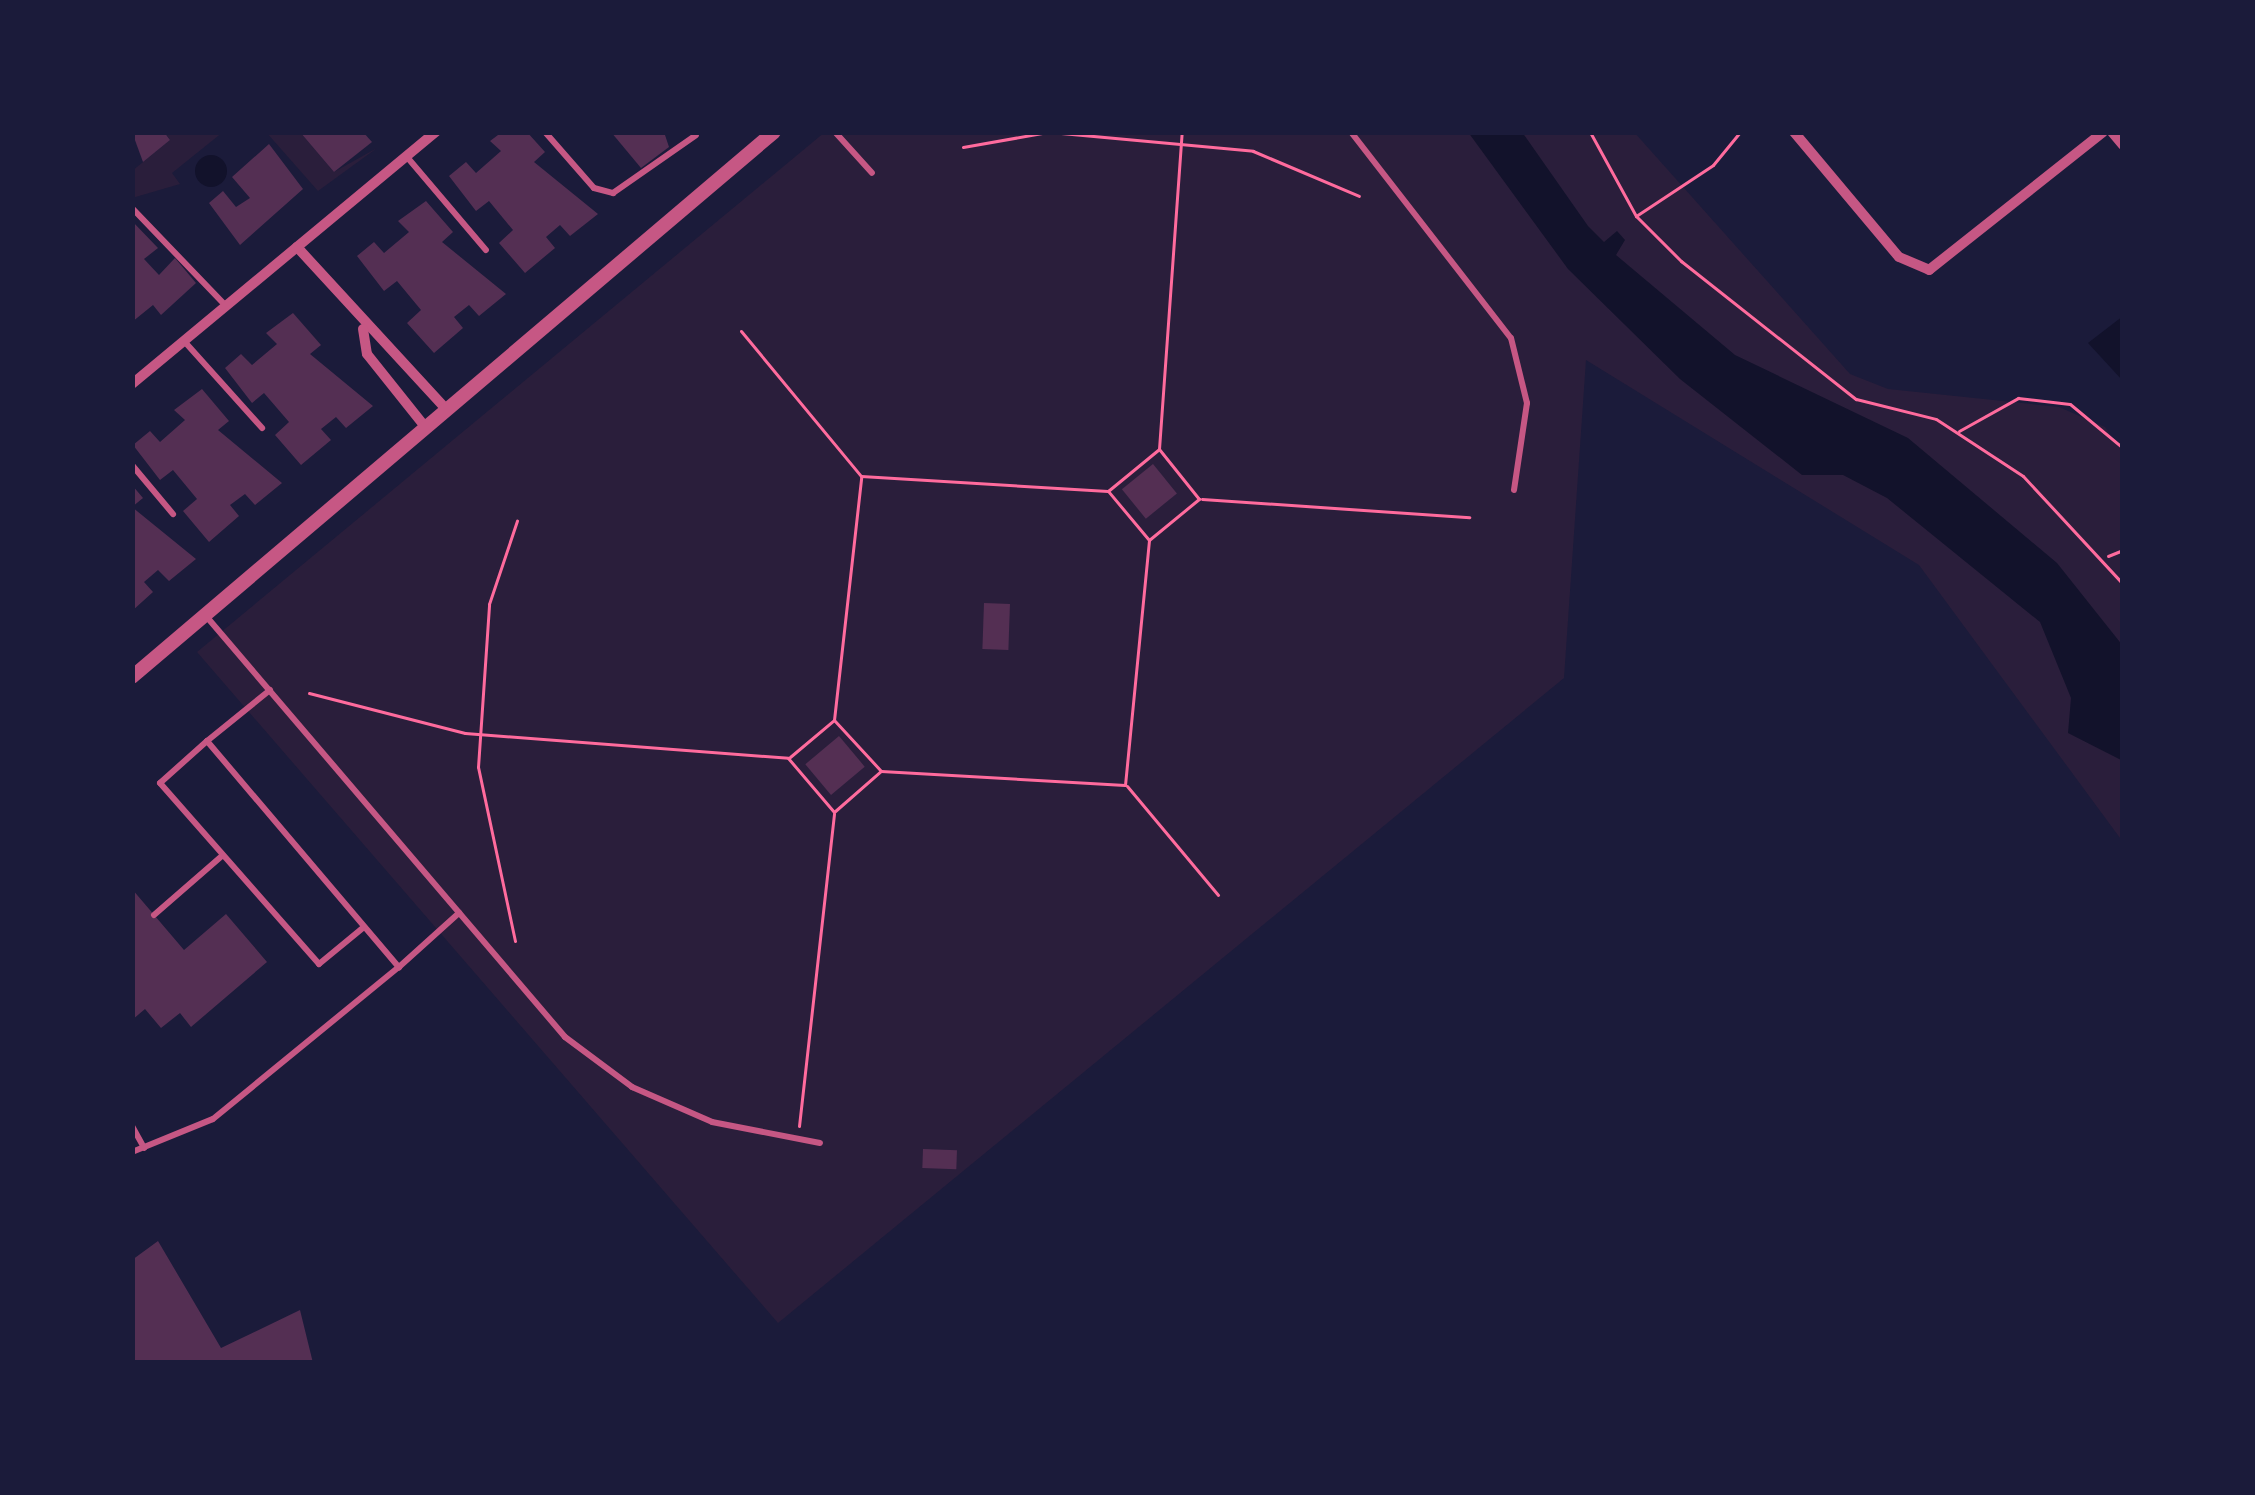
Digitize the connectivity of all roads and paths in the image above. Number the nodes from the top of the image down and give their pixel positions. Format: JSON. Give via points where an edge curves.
{"nodes":[{"id":1,"x":436,"y":132,"type":"edge"},
{"id":2,"x":545,"y":132,"type":"edge"},
{"id":3,"x":773,"y":132,"type":"edge"},
{"id":4,"x":835,"y":132,"type":"edge"},
{"id":5,"x":1050,"y":132,"type":"edge"},
{"id":6,"x":1182,"y":132,"type":"edge"},
{"id":7,"x":1351,"y":132,"type":"edge"},
{"id":8,"x":1590,"y":132,"type":"edge"},
{"id":9,"x":1739,"y":132,"type":"edge"},
{"id":10,"x":1794,"y":132,"type":"edge"},
{"id":11,"x":2108,"y":132,"type":"edge"},
{"id":12,"x":696,"y":135,"type":"dead end"},
{"id":13,"x":1181,"y":145,"type":"junction"},
{"id":14,"x":2123,"y":145,"type":"edge"},
{"id":15,"x":963,"y":147,"type":"dead end"},
{"id":16,"x":406,"y":157,"type":"junction"},
{"id":17,"x":872,"y":173,"type":"dead end"},
{"id":18,"x":1359,"y":196,"type":"dead end"},
{"id":19,"x":132,"y":208,"type":"edge"},
{"id":20,"x":1636,"y":216,"type":"junction"},
{"id":21,"x":296,"y":247,"type":"junction"},
{"id":22,"x":486,"y":250,"type":"dead end"},
{"id":23,"x":226,"y":306,"type":"junction"},
{"id":24,"x":363,"y":328,"type":"junction"},
{"id":25,"x":741,"y":332,"type":"dead end"},
{"id":26,"x":184,"y":341,"type":"junction"},
{"id":27,"x":132,"y":384,"type":"edge"},
{"id":28,"x":447,"y":410,"type":"junction"},
{"id":29,"x":262,"y":428,"type":"dead end"},
{"id":30,"x":425,"y":428,"type":"junction"},
{"id":31,"x":1957,"y":433,"type":"junction"},
{"id":32,"x":2123,"y":448,"type":"edge"},
{"id":33,"x":1159,"y":449,"type":"junction"},
{"id":34,"x":132,"y":465,"type":"edge"},
{"id":35,"x":862,"y":476,"type":"junction"},
{"id":36,"x":1514,"y":490,"type":"dead end"},
{"id":37,"x":1108,"y":491,"type":"junction"},
{"id":38,"x":1199,"y":499,"type":"junction"},
{"id":39,"x":173,"y":514,"type":"dead end"},
{"id":40,"x":1469,"y":517,"type":"dead end"},
{"id":41,"x":517,"y":521,"type":"dead end"},
{"id":42,"x":1149,"y":540,"type":"junction"},
{"id":43,"x":2123,"y":550,"type":"edge"},
{"id":44,"x":2108,"y":556,"type":"junction"},
{"id":45,"x":2123,"y":584,"type":"edge"},
{"id":46,"x":206,"y":616,"type":"junction"},
{"id":47,"x":132,"y":677,"type":"edge"},
{"id":48,"x":270,"y":690,"type":"junction"},
{"id":49,"x":309,"y":693,"type":"dead end"},
{"id":50,"x":834,"y":720,"type":"junction"},
{"id":51,"x":485,"y":736,"type":"junction"},
{"id":52,"x":207,"y":741,"type":"junction"},
{"id":53,"x":788,"y":758,"type":"junction"},
{"id":54,"x":881,"y":772,"type":"junction"},
{"id":55,"x":1125,"y":785,"type":"junction"},
{"id":56,"x":834,"y":812,"type":"junction"},
{"id":57,"x":223,"y":855,"type":"junction"},
{"id":58,"x":1218,"y":895,"type":"dead end"},
{"id":59,"x":459,"y":913,"type":"junction"},
{"id":60,"x":154,"y":915,"type":"dead end"},
{"id":61,"x":365,"y":926,"type":"junction"},
{"id":62,"x":515,"y":940,"type":"dead end"},
{"id":63,"x":399,"y":967,"type":"junction"},
{"id":64,"x":800,"y":1118,"type":"dead end"},
{"id":65,"x":132,"y":1126,"type":"edge"},
{"id":66,"x":820,"y":1143,"type":"dead end"},
{"id":67,"x":144,"y":1148,"type":"junction"},
{"id":68,"x":132,"y":1152,"type":"edge"}],
"edges":[{"from":1,"to":16,"type":"street"},
{"from":2,"to":12,"type":"lane","via":[[594,188],[613,193]]},
{"from":3,"to":28,"type":"street"},
{"from":4,"to":17,"type":"lane"},
{"from":5,"to":13,"type":"path"},
{"from":5,"to":15,"type":"path"},
{"from":6,"to":13,"type":"path"},
{"from":7,"to":36,"type":"lane","via":[[1511,338],[1527,403]]},
{"from":8,"to":20,"type":"path"},
{"from":9,"to":20,"type":"path","via":[[1713,165]]},
{"from":10,"to":11,"type":"street","via":[[1923,269],[1946,264]]},
{"from":11,"to":14,"type":"street"},
{"from":13,"to":18,"type":"path","via":[[1253,151]]},
{"from":13,"to":33,"type":"path"},
{"from":16,"to":21,"type":"street"},
{"from":16,"to":22,"type":"lane"},
{"from":19,"to":23,"type":"lane","via":[[144,208]]},
{"from":20,"to":31,"type":"path","via":[[1856,399]]},
{"from":21,"to":23,"type":"street"},
{"from":21,"to":24,"type":"street"},
{"from":23,"to":26,"type":"street"},
{"from":24,"to":28,"type":"street","via":[[386,338]]},
{"from":24,"to":30,"type":"street","via":[[367,354]]},
{"from":25,"to":35,"type":"path"},
{"from":26,"to":27,"type":"street"},
{"from":26,"to":29,"type":"lane"},
{"from":28,"to":30,"type":"street"},
{"from":30,"to":46,"type":"street"},
{"from":31,"to":32,"type":"path","via":[[2018,398],[2071,404]]},
{"from":31,"to":44,"type":"path"},
{"from":33,"to":37,"type":"path"},
{"from":33,"to":38,"type":"path"},
{"from":34,"to":39,"type":"lane"},
{"from":35,"to":37,"type":"path"},
{"from":35,"to":50,"type":"path"},
{"from":37,"to":42,"type":"path"},
{"from":38,"to":40,"type":"path"},
{"from":38,"to":42,"type":"path"},
{"from":41,"to":51,"type":"path","via":[[489,604]]},
{"from":42,"to":55,"type":"path"},
{"from":43,"to":44,"type":"path"},
{"from":44,"to":45,"type":"path"},
{"from":46,"to":47,"type":"street"},
{"from":46,"to":48,"type":"lane"},
{"from":48,"to":52,"type":"lane"},
{"from":48,"to":59,"type":"lane"},
{"from":49,"to":51,"type":"path"},
{"from":50,"to":53,"type":"path"},
{"from":50,"to":54,"type":"path"},
{"from":51,"to":53,"type":"path"},
{"from":51,"to":62,"type":"path","via":[[481,794],[502,847]]},
{"from":52,"to":57,"type":"lane","via":[[160,783]]},
{"from":52,"to":61,"type":"lane"},
{"from":53,"to":56,"type":"path"},
{"from":54,"to":55,"type":"path"},
{"from":54,"to":56,"type":"path"},
{"from":55,"to":58,"type":"path"},
{"from":56,"to":64,"type":"path"},
{"from":57,"to":60,"type":"lane"},
{"from":57,"to":61,"type":"lane","via":[[319,964]]},
{"from":59,"to":63,"type":"lane"},
{"from":59,"to":66,"type":"lane","via":[[565,1037],[632,1087],[712,1121]]},
{"from":61,"to":63,"type":"lane"},
{"from":63,"to":67,"type":"lane","via":[[213,1119]]},
{"from":65,"to":67,"type":"lane"},
{"from":67,"to":68,"type":"lane"}]}
